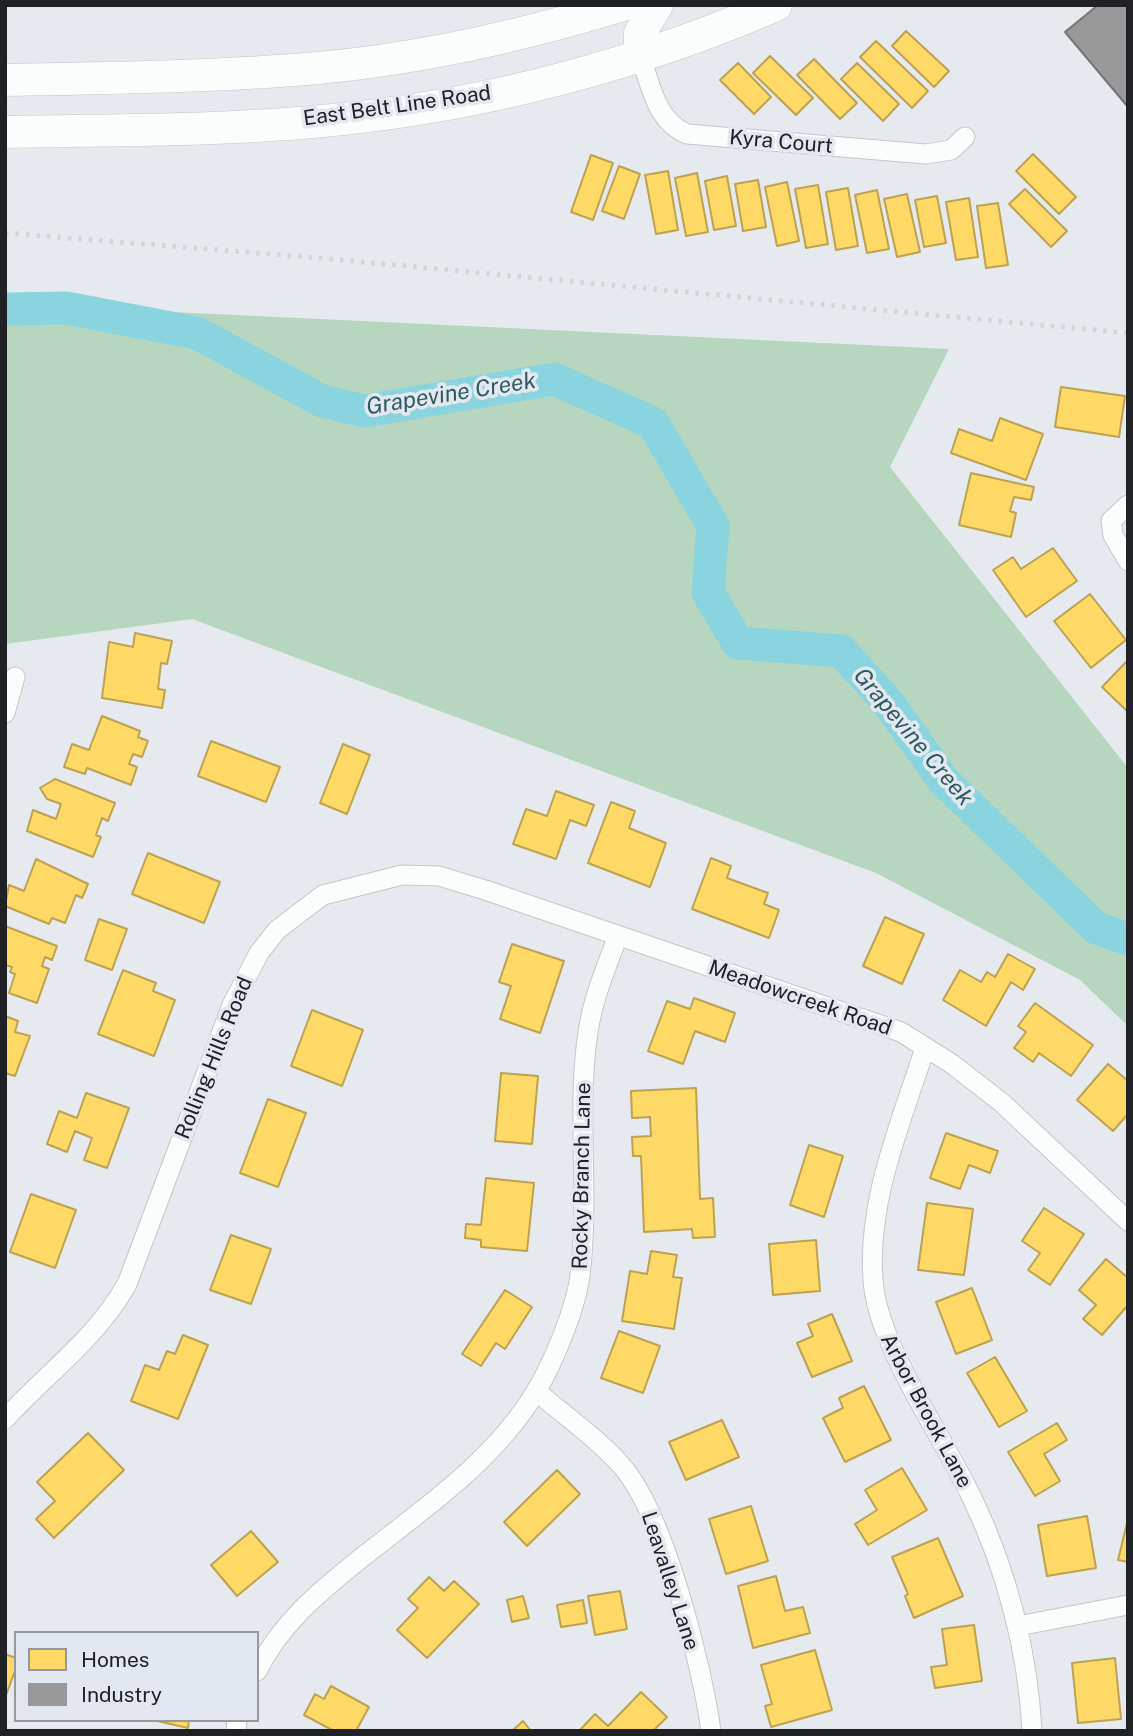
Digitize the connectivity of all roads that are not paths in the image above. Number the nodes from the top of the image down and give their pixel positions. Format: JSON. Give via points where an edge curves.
{"nodes":[{"id":1,"x":623,"y":5,"type":"edge"},
{"id":2,"x":657,"y":5,"type":"edge"},
{"id":3,"x":776,"y":5,"type":"edge"},
{"id":4,"x":640,"y":55,"type":"junction"},
{"id":5,"x":5,"y":80,"type":"edge"},
{"id":6,"x":5,"y":132,"type":"edge"},
{"id":7,"x":965,"y":136,"type":"dead end"},
{"id":8,"x":1128,"y":505,"type":"edge"},
{"id":9,"x":1128,"y":561,"type":"edge"},
{"id":10,"x":15,"y":677,"type":"dead end"},
{"id":11,"x":5,"y":713,"type":"edge"},
{"id":12,"x":618,"y":936,"type":"junction"},
{"id":13,"x":925,"y":1048,"type":"junction"},
{"id":14,"x":1128,"y":1221,"type":"edge"},
{"id":15,"x":536,"y":1391,"type":"junction"},
{"id":16,"x":5,"y":1419,"type":"edge"},
{"id":17,"x":1128,"y":1605,"type":"edge"},
{"id":18,"x":1018,"y":1626,"type":"junction"},
{"id":19,"x":259,"y":1667,"type":"edge"},
{"id":20,"x":711,"y":1731,"type":"edge"},
{"id":21,"x":1032,"y":1731,"type":"edge"}],
"edges":[{"from":1,"to":5,"type":"main road","via":[[442,50],[319,68]]},
{"from":2,"to":4,"type":"main road","via":[[640,33]]},
{"from":3,"to":4,"type":"main road","name":"East Belt Line Road"},
{"from":4,"to":6,"type":"main road","name":"East Belt Line Road","via":[[584,74],[344,119]]},
{"from":4,"to":7,"type":"street","name":"Kyra Court","via":[[660,114],[687,134],[926,154],[950,150]]},
{"from":8,"to":9,"type":"street","via":[[1111,522],[1112,535]]},
{"from":10,"to":11,"type":"street"},
{"from":12,"to":13,"type":"street","name":"Meadowcreek Road","via":[[901,1032]]},
{"from":12,"to":15,"type":"street","name":"Rocky Branch Lane","via":[[594,999],[588,1034],[580,1277]]},
{"from":12,"to":16,"type":"street","name":"Rolling Hills Road","via":[[439,876],[402,875],[323,895],[276,930],[232,1005],[115,1306],[78,1350]]},
{"from":13,"to":14,"type":"street","name":"Meadowcreek Road","via":[[953,1063],[1001,1102]]},
{"from":13,"to":18,"type":"street","name":"Arbor Brook Lane","via":[[879,1193],[872,1230],[873,1281],[880,1322],[974,1502]]},
{"from":15,"to":19,"type":"street","name":"Rocky Branch Lane","via":[[505,1438],[477,1466],[309,1600],[271,1643]]},
{"from":15,"to":20,"type":"street","name":"Leavalley Lane","via":[[621,1465],[647,1506],[666,1554],[702,1681]]},
{"from":17,"to":18,"type":"street"},
{"from":18,"to":21,"type":"street","name":"Arbor Brook Lane"}]}
